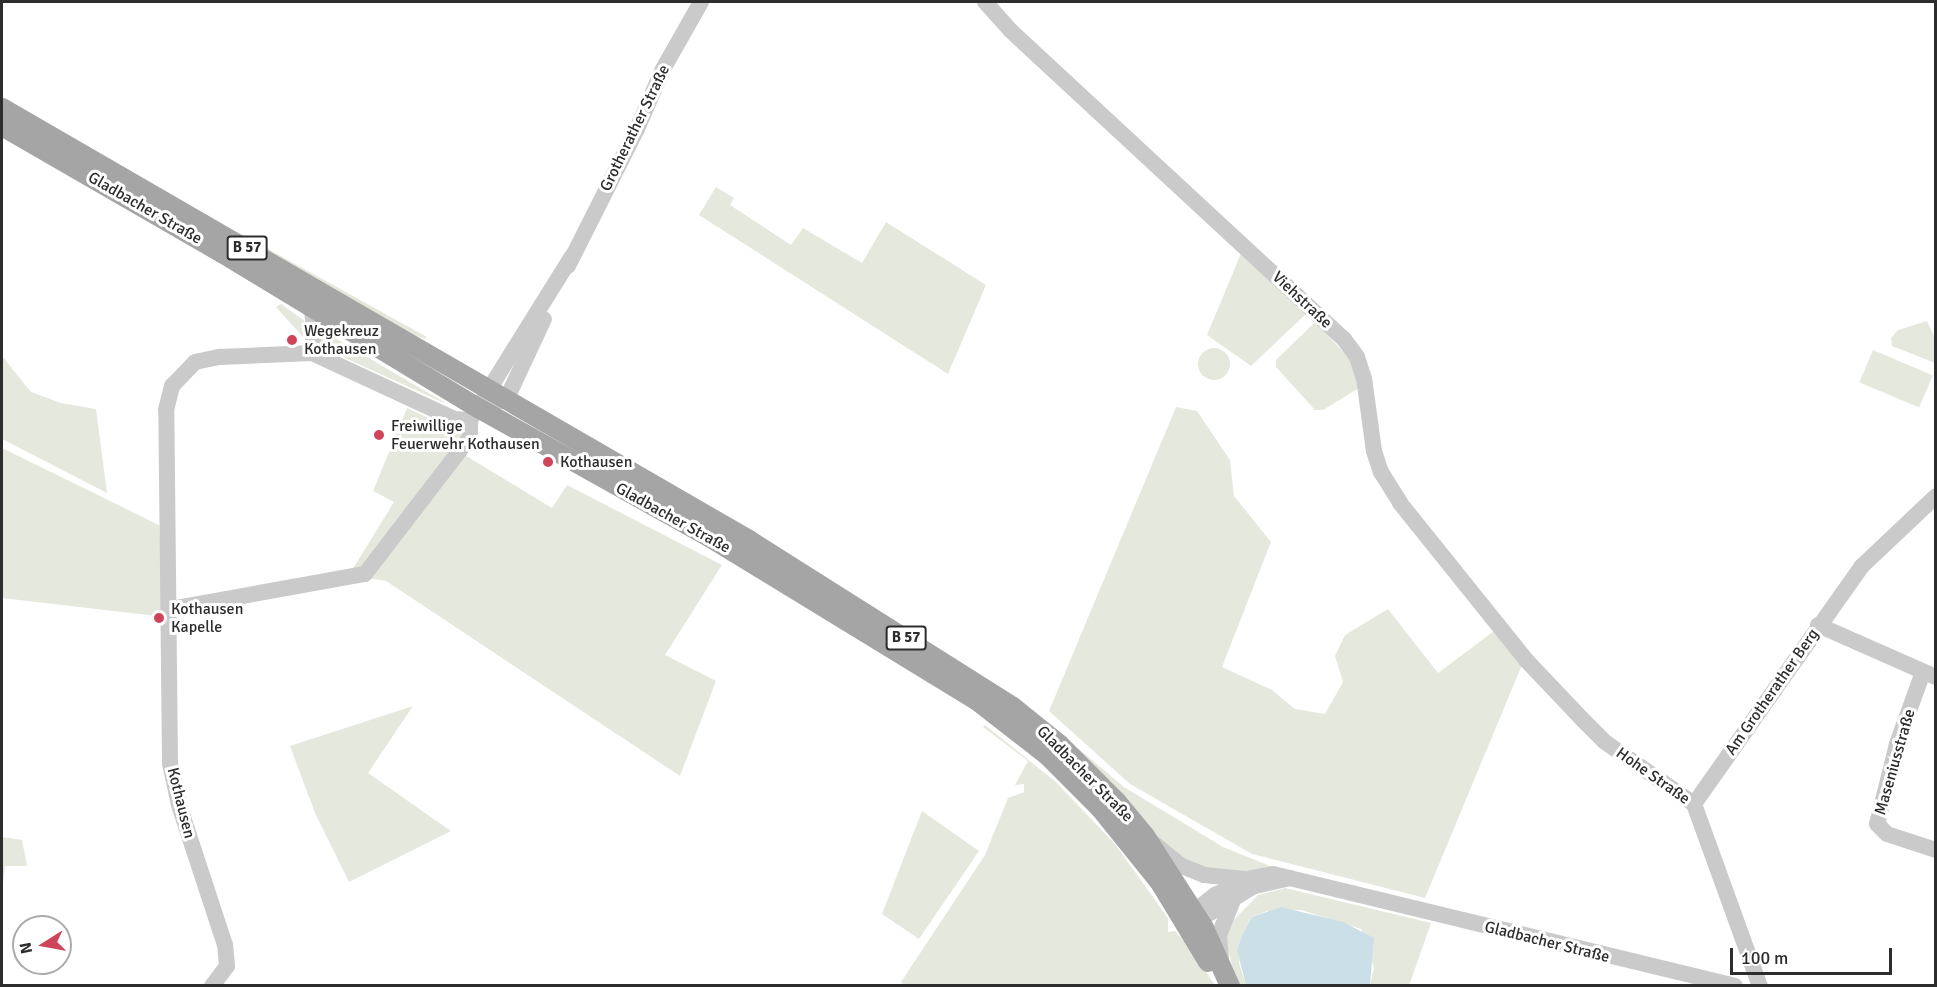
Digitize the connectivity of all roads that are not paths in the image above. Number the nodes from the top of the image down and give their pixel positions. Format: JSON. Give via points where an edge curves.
{"nodes":[{"id":1,"x":701,"y":2,"type":"edge"},
{"id":2,"x":985,"y":2,"type":"edge"},
{"id":3,"x":2,"y":108,"type":"edge"},
{"id":4,"x":2,"y":126,"type":"edge"},
{"id":5,"x":311,"y":306,"type":"junction"},
{"id":6,"x":312,"y":353,"type":"junction"},
{"id":7,"x":499,"y":394,"type":"junction"},
{"id":8,"x":475,"y":415,"type":"junction"},
{"id":9,"x":1935,"y":496,"type":"edge"},
{"id":10,"x":170,"y":609,"type":"junction"},
{"id":11,"x":1818,"y":625,"type":"junction"},
{"id":12,"x":1527,"y":661,"type":"joint"},
{"id":13,"x":1929,"y":675,"type":"edge"},
{"id":14,"x":1694,"y":804,"type":"junction"},
{"id":15,"x":1145,"y":836,"type":"junction"},
{"id":16,"x":1935,"y":850,"type":"edge"},
{"id":17,"x":1252,"y":878,"type":"junction"},
{"id":18,"x":1290,"y":878,"type":"junction"},
{"id":19,"x":1232,"y":902,"type":"junction"},
{"id":20,"x":1192,"y":916,"type":"junction"},
{"id":21,"x":1221,"y":962,"type":"junction"},
{"id":22,"x":212,"y":986,"type":"edge"},
{"id":23,"x":1220,"y":986,"type":"edge"},
{"id":24,"x":1230,"y":986,"type":"edge"},
{"id":25,"x":1735,"y":986,"type":"edge"},
{"id":26,"x":1760,"y":986,"type":"edge"}],
"edges":[{"from":1,"to":7,"type":"street","name":"Grotherather Straße","via":[[663,69],[637,129]]},
{"from":2,"to":12,"type":"street","name":"Viehstraße","via":[[1010,30],[1344,339],[1357,357],[1364,378],[1374,451],[1381,472],[1400,503]]},
{"from":3,"to":7,"type":"main road","name":"Gladbacher Straße","number":"B 57"},
{"from":4,"to":5,"type":"main road","name":"Gladbacher Straße","number":"B 57"},
{"from":5,"to":6,"type":"street"},
{"from":5,"to":8,"type":"main road","name":"Gladbacher Straße","number":"B 57"},
{"from":6,"to":8,"type":"street","name":"Kothausen","via":[[454,419]]},
{"from":6,"to":10,"type":"street","name":"Kothausen","via":[[219,357],[195,362],[172,386],[166,410]]},
{"from":7,"to":8,"type":"street","name":"Grotherather Straße"},
{"from":7,"to":15,"type":"main road","name":"Gladbacher Straße","number":"B 57","via":[[749,540],[1013,707],[1059,744]]},
{"from":8,"to":10,"type":"street","via":[[470,437],[365,573]]},
{"from":8,"to":20,"type":"main road","name":"Gladbacher Straße","number":"B 57","via":[[709,537],[979,702],[1048,756],[1100,808]]},
{"from":9,"to":11,"type":"street","via":[[1861,567]]},
{"from":10,"to":22,"type":"street","name":"Kothausen","via":[[170,763],[179,805],[225,945],[227,966]]},
{"from":11,"to":13,"type":"street","name":"Am Grotherather Berg"},
{"from":11,"to":14,"type":"street","name":"Am Grotherather Berg"},
{"from":12,"to":14,"type":"street","name":"Hohe Straße","via":[[1605,742]]},
{"from":13,"to":16,"type":"street","name":"Maseniusstraße","via":[[1897,744],[1877,824],[1887,834]]},
{"from":14,"to":26,"type":"street","name":"Hohe Straße"},
{"from":15,"to":17,"type":"street","name":"Gladbacher Straße","via":[[1182,866],[1204,875],[1228,880]]},
{"from":15,"to":20,"type":"main road","number":"B 57"},
{"from":17,"to":18,"type":"street","name":"Gladbacher Straße","via":[[1273,874]]},
{"from":17,"to":20,"type":"street"},
{"from":18,"to":19,"type":"street","name":"Gladbacher Straße","via":[[1254,886]]},
{"from":18,"to":25,"type":"street","name":"Gladbacher Straße"},
{"from":19,"to":20,"type":"street","name":"Gladbacher Straße"},
{"from":19,"to":21,"type":"street","via":[[1219,935]]},
{"from":20,"to":21,"type":"main road","number":"B 57"},
{"from":20,"to":23,"type":"main road","number":"B 57"},
{"from":21,"to":24,"type":"main road","number":"B 57"}]}
